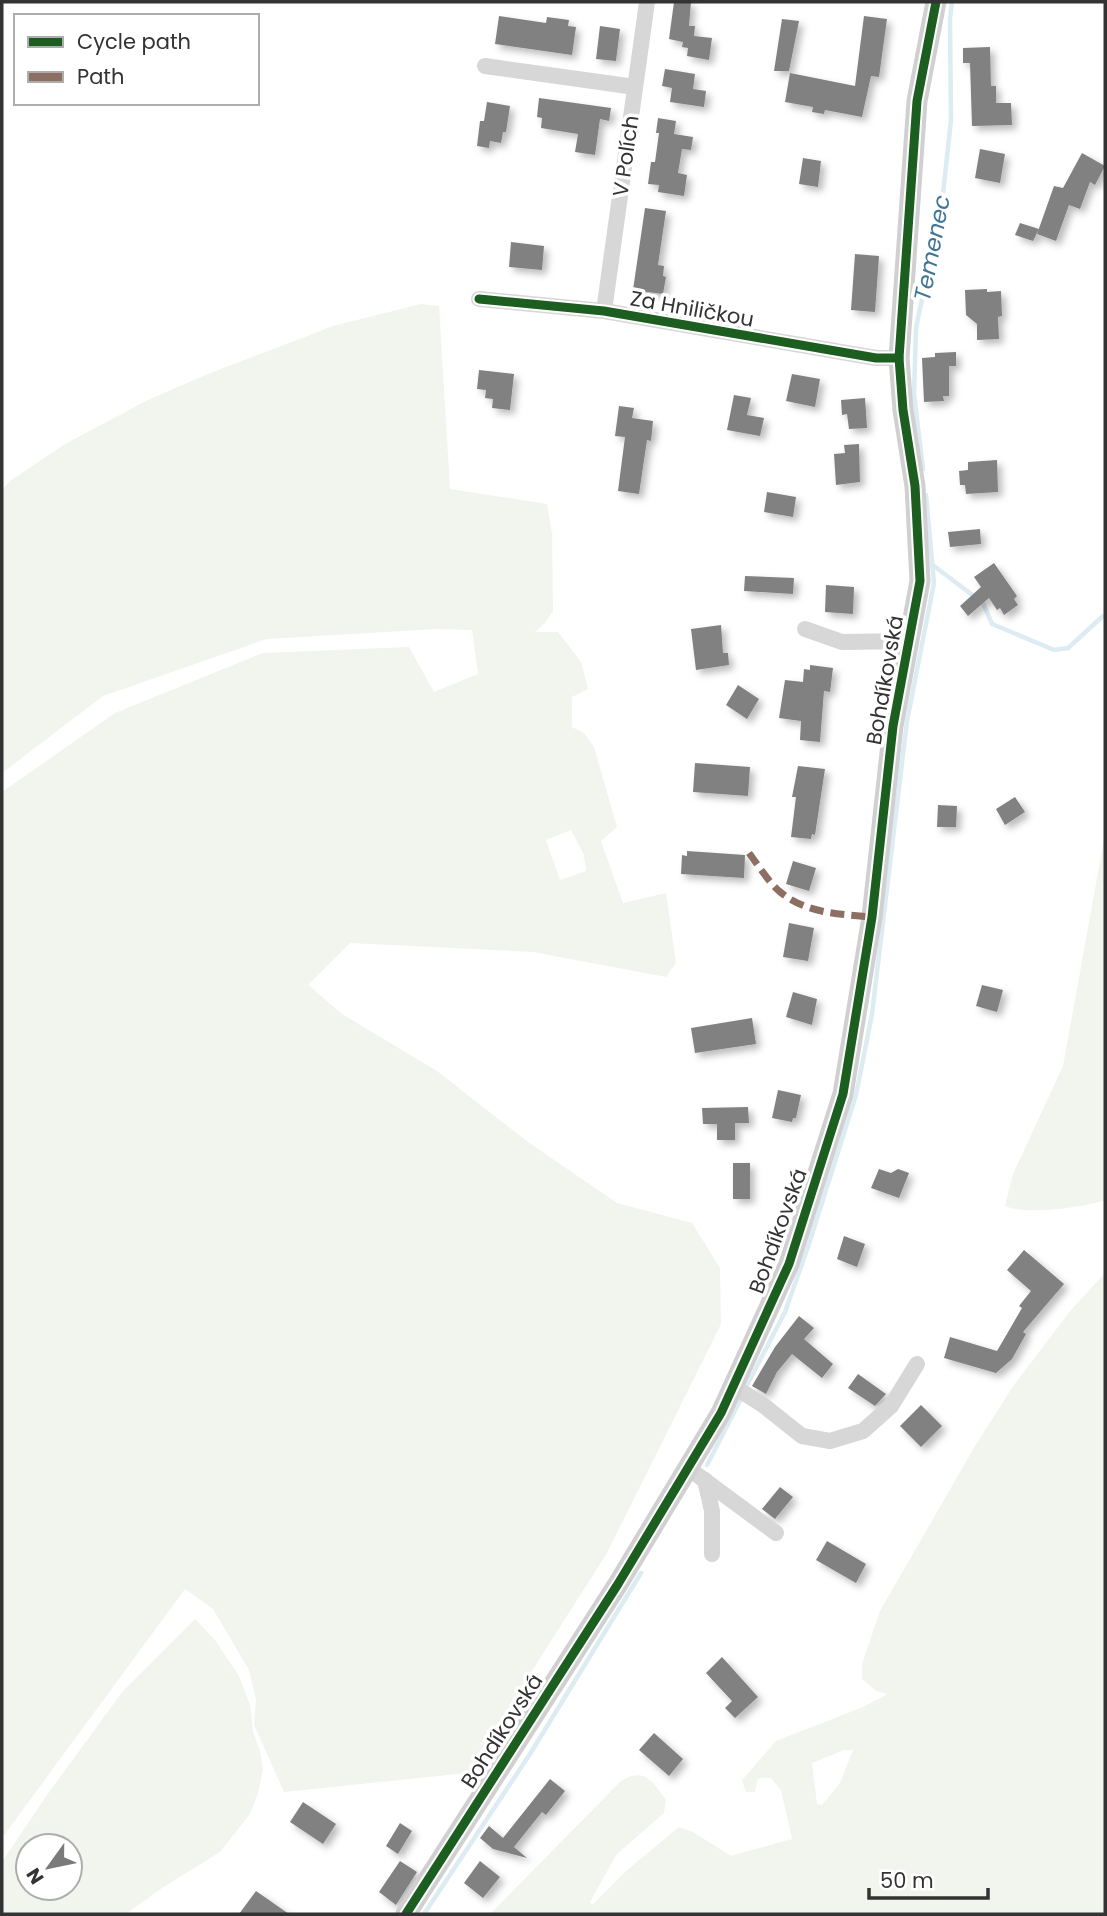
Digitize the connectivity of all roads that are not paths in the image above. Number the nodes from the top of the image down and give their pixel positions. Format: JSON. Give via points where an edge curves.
{"nodes":[{"id":1,"x":647,"y":2,"type":"edge"},
{"id":2,"x":936,"y":2,"type":"edge"},
{"id":3,"x":485,"y":66,"type":"dead end"},
{"id":4,"x":635,"y":87,"type":"junction"},
{"id":5,"x":479,"y":299,"type":"dead end"},
{"id":6,"x":604,"y":311,"type":"junction"},
{"id":7,"x":899,"y":358,"type":"junction"},
{"id":8,"x":805,"y":629,"type":"dead end"},
{"id":9,"x":909,"y":641,"type":"junction"},
{"id":10,"x":916,"y":1364,"type":"dead end"},
{"id":11,"x":741,"y":1390,"type":"junction"},
{"id":12,"x":697,"y":1474,"type":"junction"},
{"id":13,"x":776,"y":1533,"type":"dead end"},
{"id":14,"x":712,"y":1554,"type":"dead end"},
{"id":15,"x":406,"y":1914,"type":"edge"}],
"edges":[{"from":1,"to":4,"type":"street","name":"V Polích"},
{"from":2,"to":7,"type":"street","name":"Bohdíkovská","via":[[917,102]]},
{"from":3,"to":4,"type":"street"},
{"from":4,"to":6,"type":"street","name":"V Polích"},
{"from":5,"to":6,"type":"street","name":"Za Hniličkou"},
{"from":6,"to":7,"type":"street","name":"Za Hniličkou","via":[[863,356]]},
{"from":7,"to":9,"type":"street","name":"Bohdíkovská","via":[[915,486],[920,581]]},
{"from":8,"to":9,"type":"street","name":"Bohdíkovská","via":[[842,642]]},
{"from":9,"to":11,"type":"street","name":"Bohdíkovská","via":[[893,726],[872,917],[843,1094],[789,1264]]},
{"from":10,"to":11,"type":"street","via":[[891,1406],[863,1431],[830,1441],[802,1436]]},
{"from":11,"to":12,"type":"street","name":"Bohdíkovská","via":[[721,1413]]},
{"from":12,"to":13,"type":"street"},
{"from":12,"to":14,"type":"street","via":[[712,1511]]},
{"from":12,"to":15,"type":"street","name":"Bohdíkovská","via":[[618,1584]]}]}
